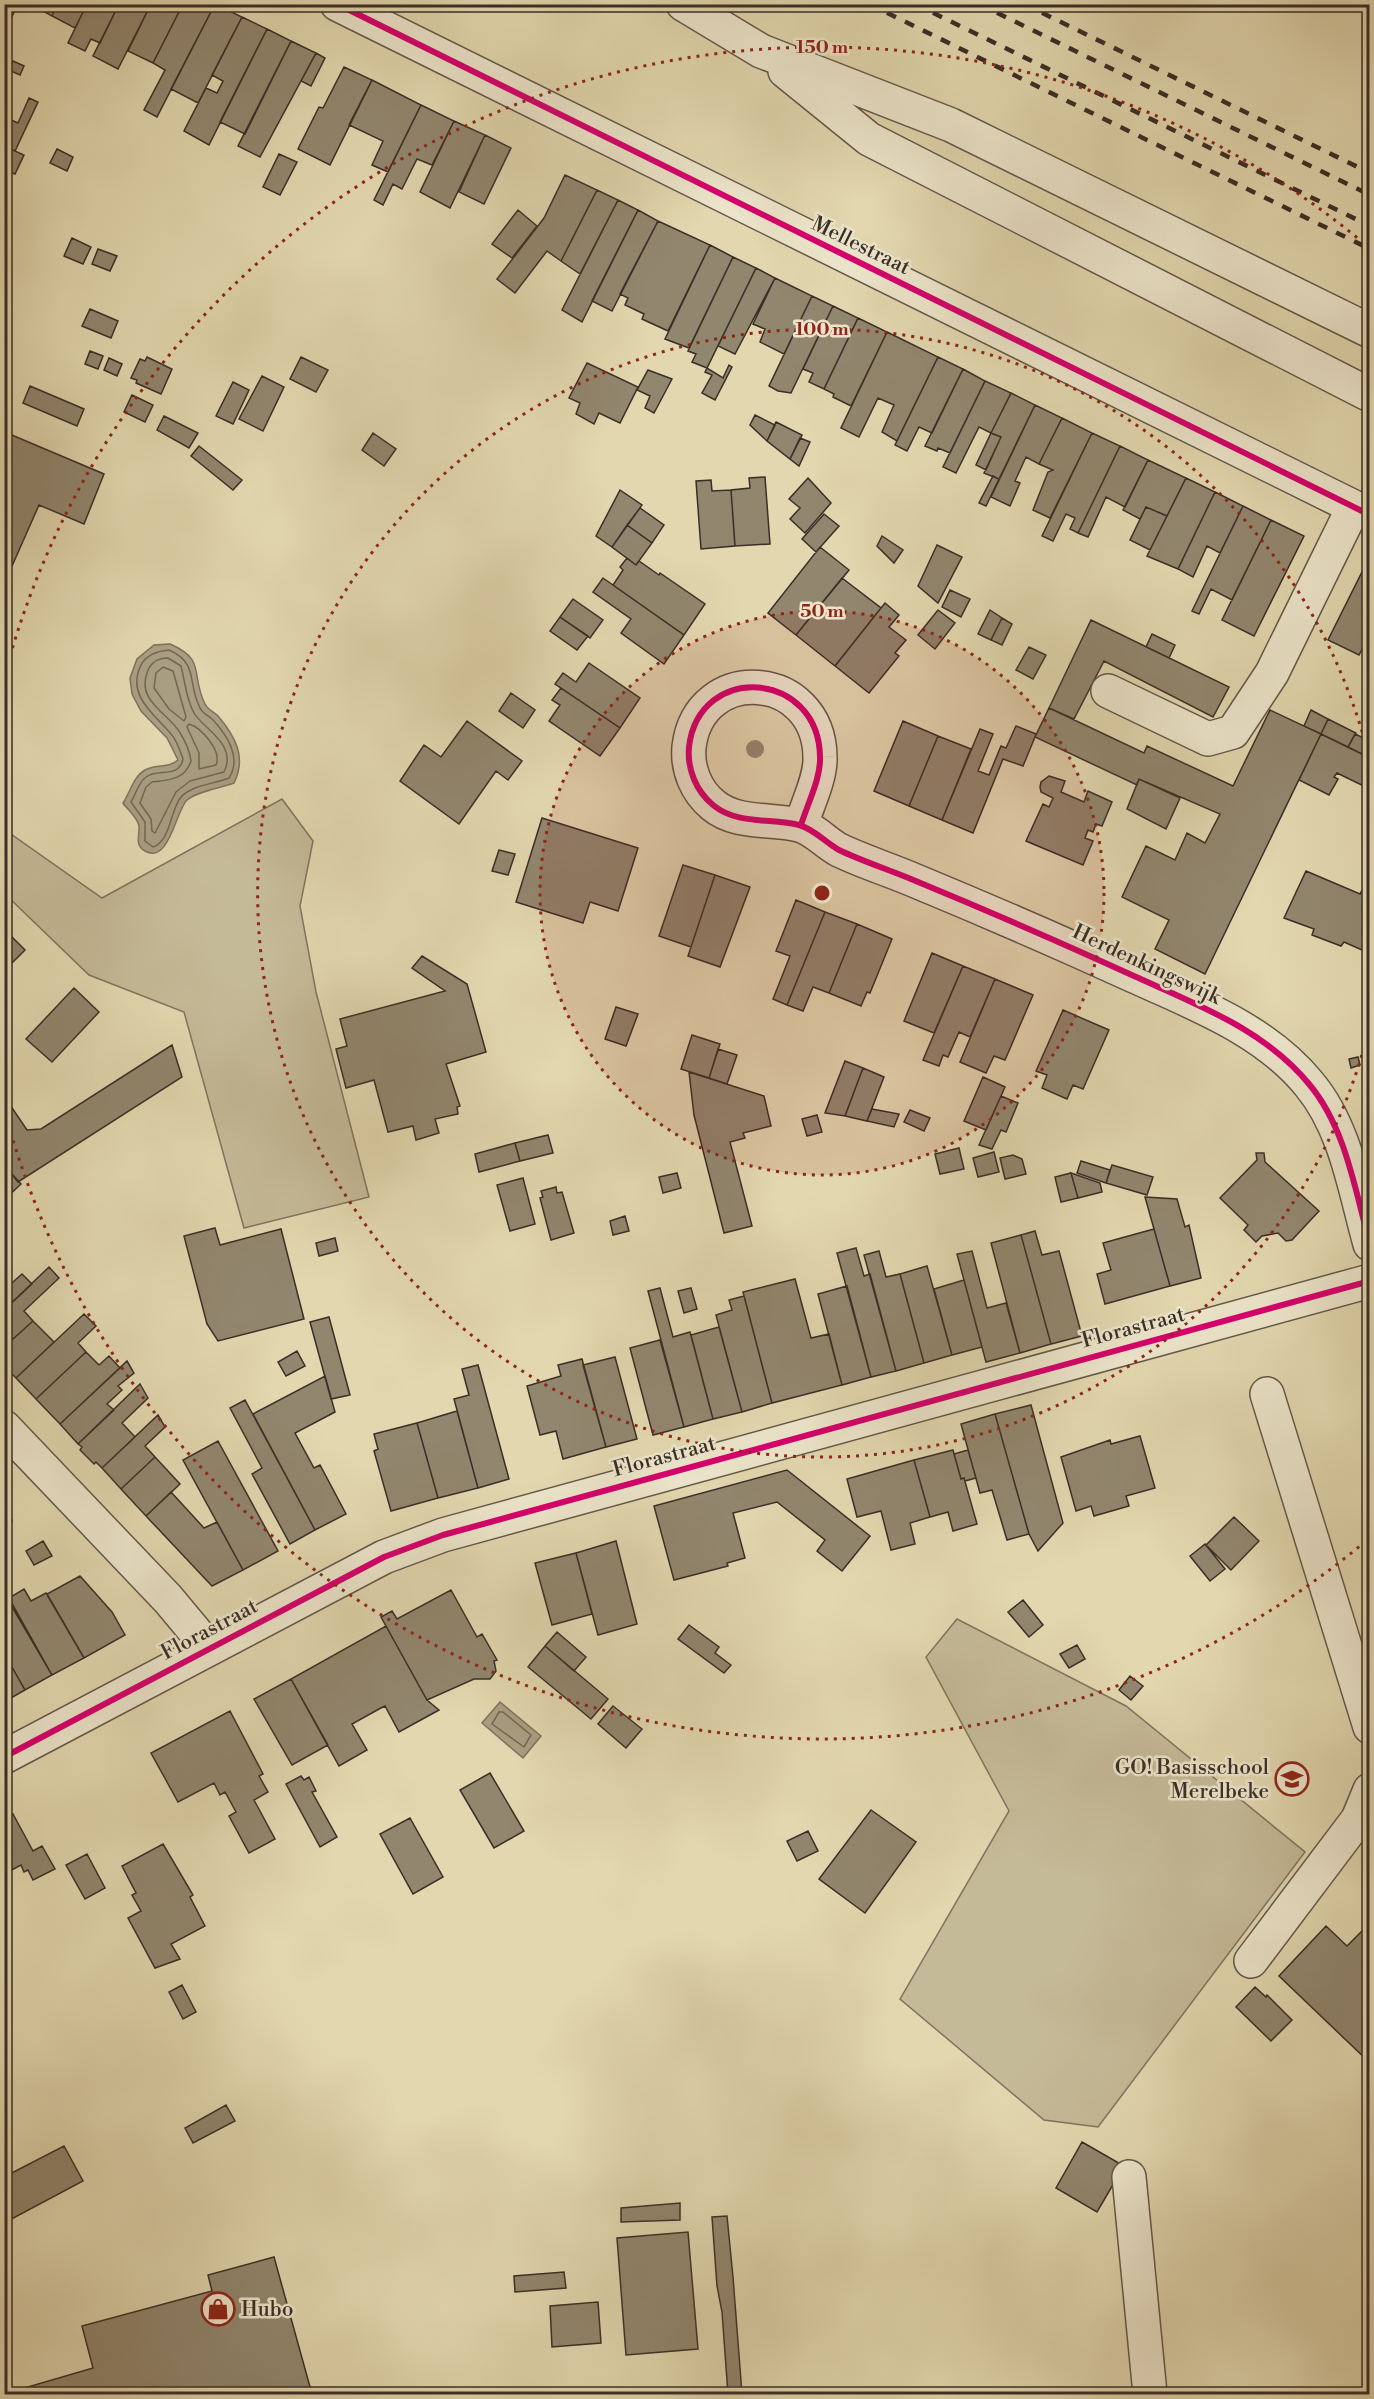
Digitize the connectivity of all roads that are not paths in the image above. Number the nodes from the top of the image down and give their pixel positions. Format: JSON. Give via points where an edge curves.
{"nodes":[{"id":1,"x":337,"y":4,"type":"edge"},
{"id":2,"x":683,"y":4,"type":"edge"},
{"id":3,"x":760,"y":51,"type":"junction"},
{"id":4,"x":1370,"y":331,"type":"edge"},
{"id":5,"x":1370,"y":395,"type":"edge"},
{"id":6,"x":1361,"y":512,"type":"edge"},
{"id":7,"x":1108,"y":691,"type":"dead end"},
{"id":8,"x":801,"y":825,"type":"junction"},
{"id":9,"x":1370,"y":1244,"type":"edge"},
{"id":10,"x":1370,"y":1281,"type":"edge"},
{"id":11,"x":1268,"y":1394,"type":"dead end"},
{"id":12,"x":4,"y":1427,"type":"edge"},
{"id":13,"x":208,"y":1647,"type":"junction"},
{"id":14,"x":1370,"y":1727,"type":"edge"},
{"id":15,"x":4,"y":1757,"type":"edge"},
{"id":16,"x":1370,"y":1790,"type":"edge"},
{"id":17,"x":1251,"y":1961,"type":"dead end"},
{"id":18,"x":1129,"y":2177,"type":"dead end"},
{"id":19,"x":1150,"y":2394,"type":"edge"}],
"edges":[{"from":1,"to":6,"type":"street","name":"Mellestraat"},
{"from":2,"to":3,"type":"street"},
{"from":3,"to":4,"type":"street","via":[[951,124]]},
{"from":3,"to":5,"type":"street","via":[[869,139]]},
{"from":6,"to":7,"type":"street","via":[[1272,673],[1233,732],[1208,739]]},
{"from":8,"to":8,"type":"street","name":"Herdenkingswijk","via":[[821,760],[818,733],[804,708],[782,692],[755,686],[728,691],[705,707],[691,731],[688,759],[696,785],[714,806],[740,818]]},
{"from":8,"to":9,"type":"street","name":"Herdenkingswijk","via":[[838,849],[1044,934],[1216,1013],[1271,1047],[1310,1085],[1339,1134]]},
{"from":10,"to":13,"type":"street","name":"Florastraat","via":[[443,1535],[384,1557]]},
{"from":11,"to":14,"type":"street"},
{"from":12,"to":13,"type":"street","via":[[168,1599]]},
{"from":13,"to":15,"type":"street","name":"Florastraat"},
{"from":16,"to":17,"type":"street","via":[[1358,1819]]},
{"from":18,"to":19,"type":"street"}]}
